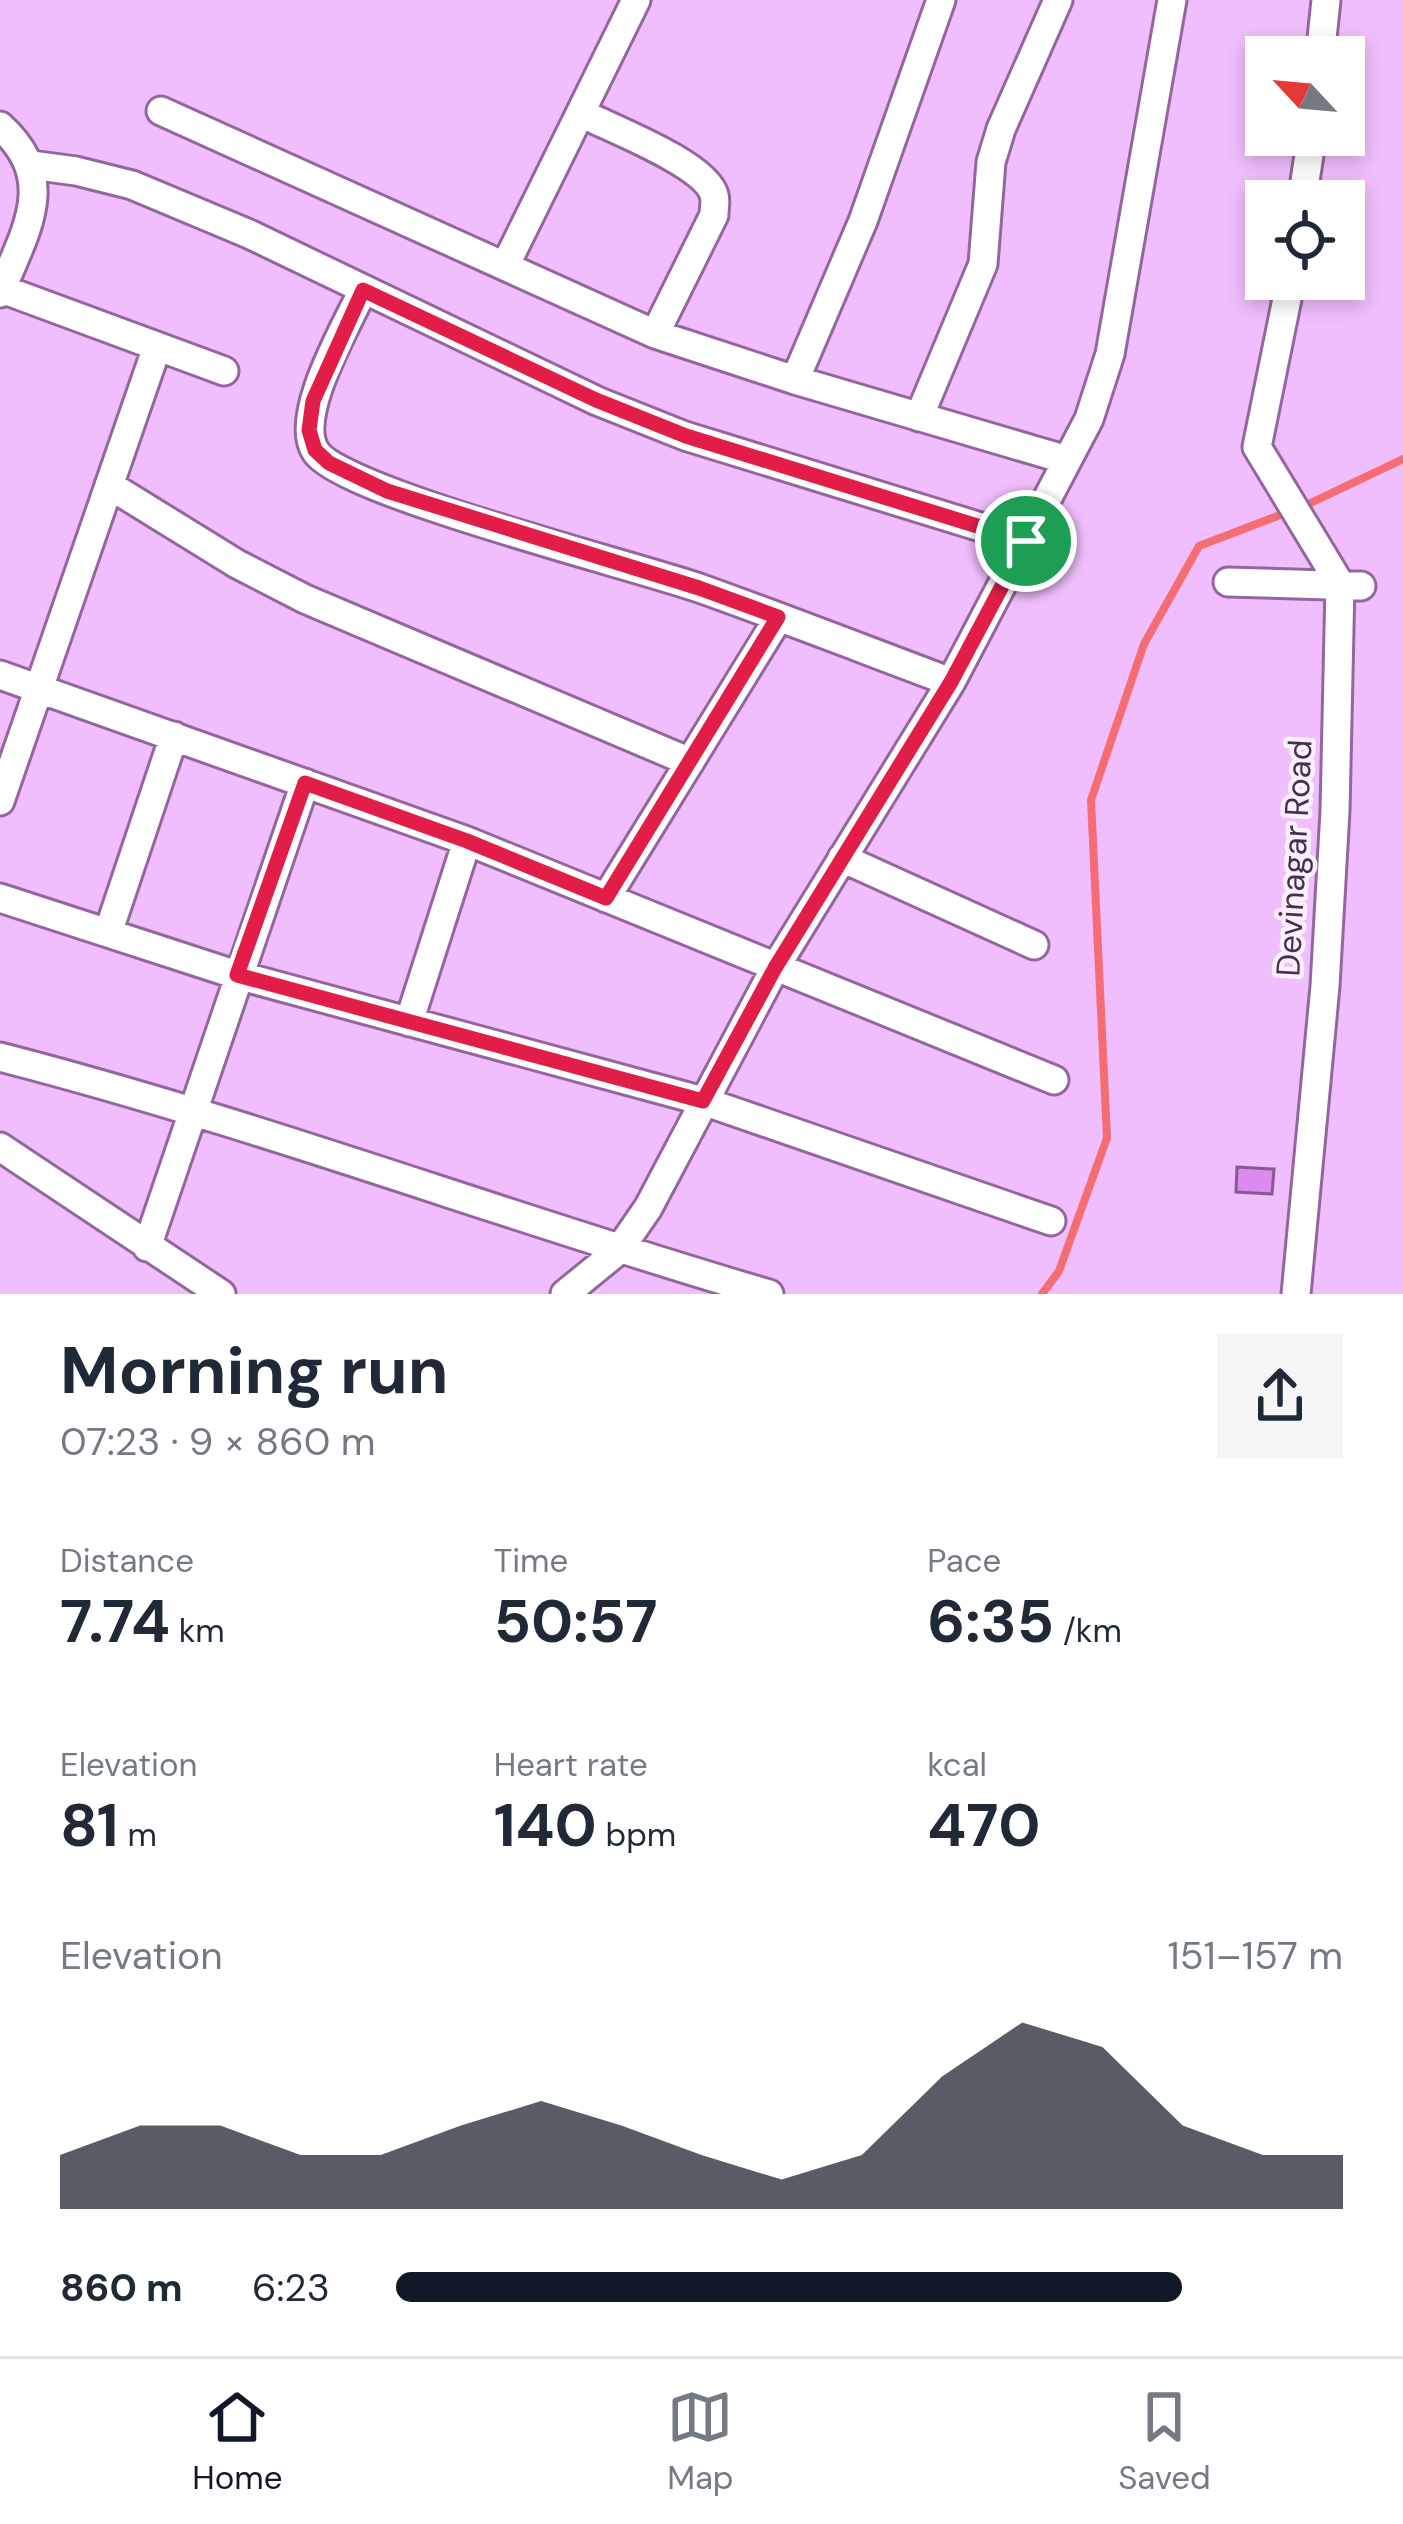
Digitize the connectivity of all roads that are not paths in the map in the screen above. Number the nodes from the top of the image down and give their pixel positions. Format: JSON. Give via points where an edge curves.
{"nodes":[{"id":1,"x":636,"y":0,"type":"edge"},
{"id":2,"x":941,"y":0,"type":"edge"},
{"id":3,"x":1058,"y":0,"type":"edge"},
{"id":4,"x":1172,"y":0,"type":"edge"},
{"id":5,"x":1326,"y":0,"type":"edge"},
{"id":6,"x":1322,"y":36,"type":"edge"},
{"id":7,"x":161,"y":112,"type":"dead end"},
{"id":8,"x":581,"y":113,"type":"junction"},
{"id":9,"x":0,"y":126,"type":"edge"},
{"id":10,"x":32,"y":165,"type":"junction"},
{"id":11,"x":506,"y":266,"type":"junction"},
{"id":12,"x":363,"y":290,"type":"junction"},
{"id":13,"x":1,"y":291,"type":"edge"},
{"id":14,"x":1287,"y":300,"type":"edge"},
{"id":15,"x":656,"y":334,"type":"junction"},
{"id":16,"x":157,"y":347,"type":"junction"},
{"id":17,"x":224,"y":371,"type":"dead end"},
{"id":18,"x":795,"y":380,"type":"junction"},
{"id":19,"x":919,"y":417,"type":"junction"},
{"id":20,"x":1067,"y":460,"type":"junction"},
{"id":21,"x":109,"y":485,"type":"junction"},
{"id":22,"x":1026,"y":541,"type":"junction"},
{"id":23,"x":1228,"y":582,"type":"dead end"},
{"id":24,"x":1350,"y":585,"type":"junction"},
{"id":25,"x":778,"y":617,"type":"junction"},
{"id":26,"x":0,"y":675,"type":"edge"},
{"id":27,"x":951,"y":682,"type":"junction"},
{"id":28,"x":40,"y":687,"type":"junction"},
{"id":29,"x":174,"y":736,"type":"junction"},
{"id":30,"x":690,"y":762,"type":"junction"},
{"id":31,"x":305,"y":783,"type":"junction"},
{"id":32,"x":0,"y":801,"type":"edge"},
{"id":33,"x":467,"y":841,"type":"junction"},
{"id":34,"x":842,"y":858,"type":"junction"},
{"id":35,"x":0,"y":898,"type":"edge"},
{"id":36,"x":606,"y":898,"type":"junction"},
{"id":37,"x":108,"y":933,"type":"junction"},
{"id":38,"x":1034,"y":945,"type":"dead end"},
{"id":39,"x":775,"y":968,"type":"junction"},
{"id":40,"x":237,"y":975,"type":"junction"},
{"id":41,"x":409,"y":1022,"type":"junction"},
{"id":42,"x":0,"y":1057,"type":"edge"},
{"id":43,"x":1054,"y":1080,"type":"dead end"},
{"id":44,"x":703,"y":1101,"type":"junction"},
{"id":45,"x":192,"y":1112,"type":"junction"},
{"id":46,"x":0,"y":1147,"type":"edge"},
{"id":47,"x":1051,"y":1221,"type":"dead end"},
{"id":48,"x":147,"y":1247,"type":"junction"},
{"id":49,"x":619,"y":1250,"type":"junction"},
{"id":50,"x":221,"y":1294,"type":"edge"},
{"id":51,"x":565,"y":1294,"type":"edge"},
{"id":52,"x":769,"y":1294,"type":"edge"},
{"id":53,"x":1296,"y":1294,"type":"edge"}],
"edges":[{"from":1,"to":8,"type":"street"},
{"from":2,"to":18,"type":"street","via":[[863,221]]},
{"from":3,"to":19,"type":"street","via":[[1001,129],[983,264]]},
{"from":4,"to":20,"type":"street","via":[[1110,354]]},
{"from":5,"to":6,"type":"street"},
{"from":7,"to":11,"type":"street"},
{"from":8,"to":11,"type":"street"},
{"from":8,"to":15,"type":"street","via":[[670,157],[714,194],[714,214]]},
{"from":9,"to":10,"type":"street"},
{"from":10,"to":12,"type":"street","via":[[131,185]]},
{"from":10,"to":13,"type":"street","via":[[29,218]]},
{"from":11,"to":15,"type":"street"},
{"from":12,"to":22,"type":"street","via":[[686,436]]},
{"from":12,"to":25,"type":"street","via":[[313,401],[309,430],[329,463],[387,491]]},
{"from":13,"to":16,"type":"street"},
{"from":14,"to":24,"type":"street","via":[[1257,447]]},
{"from":15,"to":18,"type":"street"},
{"from":16,"to":17,"type":"street"},
{"from":16,"to":21,"type":"street"},
{"from":18,"to":19,"type":"street"},
{"from":19,"to":20,"type":"street"},
{"from":20,"to":22,"type":"street"},
{"from":21,"to":28,"type":"street"},
{"from":21,"to":30,"type":"street","via":[[305,599]]},
{"from":22,"to":27,"type":"street"},
{"from":23,"to":24,"type":"street"},
{"from":24,"to":53,"type":"street","name":"Devinagar Road"},
{"from":25,"to":27,"type":"street"},
{"from":25,"to":30,"type":"street"},
{"from":26,"to":28,"type":"street"},
{"from":27,"to":34,"type":"street"},
{"from":28,"to":29,"type":"street"},
{"from":28,"to":32,"type":"street"},
{"from":29,"to":31,"type":"street"},
{"from":29,"to":37,"type":"street"},
{"from":30,"to":36,"type":"street"},
{"from":31,"to":33,"type":"street"},
{"from":31,"to":40,"type":"street"},
{"from":33,"to":36,"type":"street"},
{"from":33,"to":41,"type":"street"},
{"from":34,"to":38,"type":"street"},
{"from":34,"to":39,"type":"street"},
{"from":35,"to":37,"type":"street"},
{"from":36,"to":39,"type":"street"},
{"from":37,"to":40,"type":"street"},
{"from":39,"to":43,"type":"street"},
{"from":39,"to":44,"type":"street"},
{"from":40,"to":41,"type":"street"},
{"from":40,"to":45,"type":"street"},
{"from":41,"to":44,"type":"street"},
{"from":42,"to":45,"type":"street"},
{"from":44,"to":47,"type":"street"},
{"from":44,"to":49,"type":"street"},
{"from":45,"to":48,"type":"street"},
{"from":45,"to":49,"type":"street"},
{"from":46,"to":48,"type":"street"},
{"from":48,"to":50,"type":"street"},
{"from":49,"to":51,"type":"street"},
{"from":49,"to":52,"type":"street"}]}
